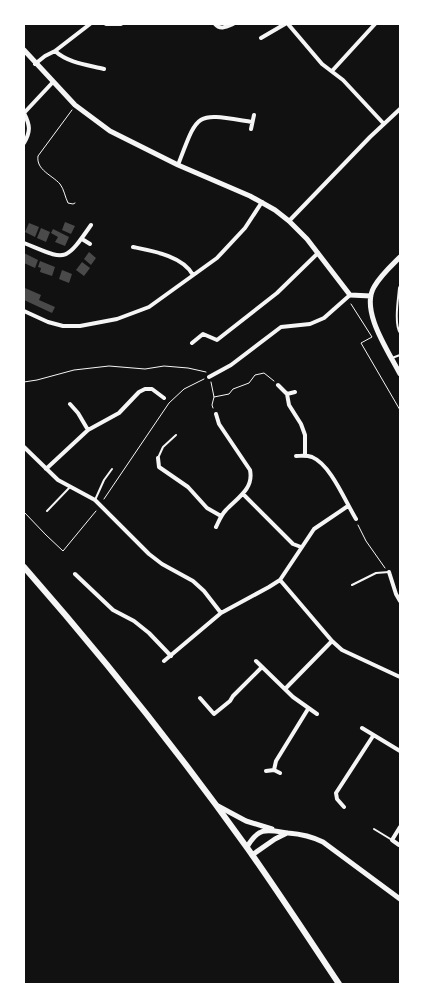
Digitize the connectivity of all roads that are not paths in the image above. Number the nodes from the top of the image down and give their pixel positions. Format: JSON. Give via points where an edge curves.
{"nodes":[{"id":1,"x":90,"y":24,"type":"edge"},
{"id":2,"x":106,"y":24,"type":"edge"},
{"id":3,"x":121,"y":24,"type":"edge"},
{"id":4,"x":215,"y":24,"type":"edge"},
{"id":5,"x":233,"y":24,"type":"edge"},
{"id":6,"x":286,"y":24,"type":"edge"},
{"id":7,"x":375,"y":24,"type":"edge"},
{"id":8,"x":261,"y":38,"type":"dead end"},
{"id":9,"x":24,"y":50,"type":"edge"},
{"id":10,"x":56,"y":51,"type":"junction"},
{"id":11,"x":35,"y":64,"type":"junction"},
{"id":12,"x":104,"y":69,"type":"dead end"},
{"id":13,"x":332,"y":71,"type":"junction"},
{"id":14,"x":53,"y":82,"type":"junction"},
{"id":15,"x":400,"y":109,"type":"edge"},
{"id":16,"x":24,"y":113,"type":"edge"},
{"id":17,"x":254,"y":115,"type":"dead end"},
{"id":18,"x":252,"y":122,"type":"junction"},
{"id":19,"x":384,"y":124,"type":"junction"},
{"id":20,"x":251,"y":129,"type":"dead end"},
{"id":21,"x":24,"y":142,"type":"edge"},
{"id":22,"x":178,"y":165,"type":"junction"},
{"id":23,"x":262,"y":202,"type":"junction"},
{"id":24,"x":289,"y":221,"type":"junction"},
{"id":25,"x":91,"y":225,"type":"dead end"},
{"id":26,"x":82,"y":239,"type":"junction"},
{"id":27,"x":24,"y":243,"type":"edge"},
{"id":28,"x":90,"y":244,"type":"dead end"},
{"id":29,"x":133,"y":247,"type":"dead end"},
{"id":30,"x":318,"y":253,"type":"junction"},
{"id":31,"x":400,"y":258,"type":"edge"},
{"id":32,"x":193,"y":276,"type":"junction"},
{"id":33,"x":400,"y":286,"type":"edge"},
{"id":34,"x":350,"y":295,"type":"junction"},
{"id":35,"x":371,"y":296,"type":"junction"},
{"id":36,"x":24,"y":311,"type":"edge"},
{"id":37,"x":400,"y":333,"type":"edge"},
{"id":38,"x":192,"y":343,"type":"dead end"},
{"id":39,"x":400,"y":354,"type":"edge"},
{"id":40,"x":392,"y":358,"type":"junction"},
{"id":41,"x":400,"y":374,"type":"edge"},
{"id":42,"x":209,"y":377,"type":"road end"},
{"id":43,"x":278,"y":385,"type":"road end"},
{"id":44,"x":295,"y":392,"type":"dead end"},
{"id":45,"x":287,"y":394,"type":"junction"},
{"id":46,"x":164,"y":398,"type":"dead end"},
{"id":47,"x":70,"y":404,"type":"dead end"},
{"id":48,"x":216,"y":414,"type":"road end"},
{"id":49,"x":88,"y":430,"type":"junction"},
{"id":50,"x":176,"y":435,"type":"dead end"},
{"id":51,"x":24,"y":447,"type":"edge"},
{"id":52,"x":296,"y":456,"type":"dead end"},
{"id":53,"x":305,"y":456,"type":"junction"},
{"id":54,"x":158,"y":458,"type":"joint"},
{"id":55,"x":46,"y":469,"type":"junction"},
{"id":56,"x":112,"y":469,"type":"dead end"},
{"id":57,"x":70,"y":487,"type":"junction"},
{"id":58,"x":243,"y":494,"type":"junction"},
{"id":59,"x":95,"y":500,"type":"junction"},
{"id":60,"x":348,"y":506,"type":"junction"},
{"id":61,"x":47,"y":511,"type":"dead end"},
{"id":62,"x":221,"y":516,"type":"junction"},
{"id":63,"x":356,"y":519,"type":"road end"},
{"id":64,"x":216,"y":527,"type":"dead end"},
{"id":65,"x":302,"y":547,"type":"junction"},
{"id":66,"x":24,"y":567,"type":"edge"},
{"id":67,"x":389,"y":572,"type":"joint"},
{"id":68,"x":75,"y":574,"type":"dead end"},
{"id":69,"x":280,"y":580,"type":"junction"},
{"id":70,"x":352,"y":585,"type":"dead end"},
{"id":71,"x":400,"y":601,"type":"edge"},
{"id":72,"x":222,"y":613,"type":"junction"},
{"id":73,"x":332,"y":641,"type":"junction"},
{"id":74,"x":171,"y":656,"type":"junction"},
{"id":75,"x":164,"y":661,"type":"dead end"},
{"id":76,"x":256,"y":661,"type":"dead end"},
{"id":77,"x":262,"y":667,"type":"junction"},
{"id":78,"x":400,"y":678,"type":"edge"},
{"id":79,"x":285,"y":689,"type":"junction"},
{"id":80,"x":200,"y":698,"type":"dead end"},
{"id":81,"x":308,"y":709,"type":"junction"},
{"id":82,"x":317,"y":714,"type":"dead end"},
{"id":83,"x":362,"y":728,"type":"dead end"},
{"id":84,"x":373,"y":736,"type":"junction"},
{"id":85,"x":400,"y":751,"type":"edge"},
{"id":86,"x":274,"y":770,"type":"junction"},
{"id":87,"x":266,"y":771,"type":"dead end"},
{"id":88,"x":280,"y":773,"type":"dead end"},
{"id":89,"x":215,"y":804,"type":"junction"},
{"id":90,"x":344,"y":807,"type":"dead end"},
{"id":91,"x":400,"y":827,"type":"edge"},
{"id":92,"x":272,"y":829,"type":"junction"},
{"id":93,"x":374,"y":829,"type":"dead end"},
{"id":94,"x":288,"y":832,"type":"junction"},
{"id":95,"x":392,"y":840,"type":"junction"},
{"id":96,"x":399,"y":845,"type":"dead end"},
{"id":97,"x":247,"y":847,"type":"junction"},
{"id":98,"x":252,"y":855,"type":"junction"},
{"id":99,"x":400,"y":899,"type":"edge"},
{"id":100,"x":339,"y":984,"type":"edge"}],
"edges":[{"from":1,"to":10,"type":"street"},
{"from":2,"to":3,"type":"street"},
{"from":4,"to":5,"type":"street","via":[[221,28]]},
{"from":6,"to":8,"type":"street"},
{"from":6,"to":13,"type":"street"},
{"from":7,"to":13,"type":"street"},
{"from":9,"to":11,"type":"street"},
{"from":10,"to":11,"type":"street"},
{"from":10,"to":12,"type":"street","via":[[73,61]]},
{"from":11,"to":14,"type":"street"},
{"from":13,"to":19,"type":"street"},
{"from":14,"to":16,"type":"street"},
{"from":14,"to":22,"type":"street","via":[[75,105],[110,131]]},
{"from":15,"to":19,"type":"street"},
{"from":16,"to":21,"type":"street","via":[[29,124],[29,134]]},
{"from":17,"to":18,"type":"street"},
{"from":18,"to":20,"type":"street"},
{"from":18,"to":22,"type":"street","via":[[216,116],[203,118],[191,131]]},
{"from":19,"to":24,"type":"street"},
{"from":22,"to":23,"type":"street"},
{"from":23,"to":24,"type":"street"},
{"from":23,"to":32,"type":"street","via":[[230,245]]},
{"from":24,"to":30,"type":"street"},
{"from":25,"to":26,"type":"street"},
{"from":26,"to":27,"type":"street","via":[[71,252],[60,256]]},
{"from":26,"to":28,"type":"street"},
{"from":29,"to":32,"type":"street","via":[[173,258],[189,267]]},
{"from":30,"to":34,"type":"street"},
{"from":30,"to":38,"type":"street","via":[[277,293],[217,340],[203,334]]},
{"from":31,"to":35,"type":"street","via":[[378,282]]},
{"from":32,"to":36,"type":"street","via":[[149,307],[100,323],[63,326]]},
{"from":33,"to":37,"type":"lane","via":[[397,309]]},
{"from":34,"to":35,"type":"street"},
{"from":34,"to":42,"type":"street","via":[[324,318],[310,324],[281,327],[231,365]]},
{"from":35,"to":40,"type":"street","via":[[370,309],[375,325]]},
{"from":39,"to":40,"type":"lane"},
{"from":40,"to":41,"type":"street"},
{"from":43,"to":45,"type":"street"},
{"from":44,"to":45,"type":"street"},
{"from":45,"to":53,"type":"street","via":[[289,405],[305,435]]},
{"from":46,"to":49,"type":"street","via":[[152,389],[145,389],[119,413]]},
{"from":47,"to":49,"type":"street"},
{"from":48,"to":58,"type":"street","via":[[219,424],[250,470],[250,483]]},
{"from":49,"to":55,"type":"street"},
{"from":50,"to":54,"type":"lane"},
{"from":51,"to":55,"type":"street"},
{"from":52,"to":53,"type":"street"},
{"from":53,"to":60,"type":"street","via":[[327,469]]},
{"from":54,"to":62,"type":"street","via":[[159,467]]},
{"from":55,"to":57,"type":"street"},
{"from":56,"to":59,"type":"lane"},
{"from":57,"to":59,"type":"street"},
{"from":57,"to":61,"type":"lane"},
{"from":58,"to":62,"type":"street"},
{"from":58,"to":65,"type":"street","via":[[294,544]]},
{"from":59,"to":72,"type":"street","via":[[149,554],[193,581]]},
{"from":60,"to":63,"type":"street"},
{"from":60,"to":65,"type":"street","via":[[314,529]]},
{"from":62,"to":64,"type":"street"},
{"from":65,"to":69,"type":"street"},
{"from":66,"to":89,"type":"highway","via":[[135,700]]},
{"from":67,"to":70,"type":"lane","via":[[376,573]]},
{"from":67,"to":71,"type":"street"},
{"from":68,"to":74,"type":"street","via":[[113,610],[149,633]]},
{"from":69,"to":72,"type":"street"},
{"from":69,"to":73,"type":"street"},
{"from":72,"to":74,"type":"street"},
{"from":73,"to":78,"type":"street","via":[[342,650]]},
{"from":73,"to":79,"type":"street"},
{"from":74,"to":75,"type":"street"},
{"from":76,"to":77,"type":"street"},
{"from":77,"to":79,"type":"street"},
{"from":77,"to":80,"type":"street","via":[[214,714]]},
{"from":79,"to":81,"type":"street"},
{"from":81,"to":82,"type":"street"},
{"from":81,"to":86,"type":"street","via":[[276,761]]},
{"from":83,"to":84,"type":"street"},
{"from":84,"to":85,"type":"street"},
{"from":84,"to":90,"type":"street","via":[[336,793]]},
{"from":86,"to":87,"type":"street"},
{"from":86,"to":88,"type":"street"},
{"from":89,"to":92,"type":"street","via":[[246,821]]},
{"from":89,"to":97,"type":"highway"},
{"from":91,"to":95,"type":"street"},
{"from":92,"to":94,"type":"street"},
{"from":92,"to":97,"type":"street","via":[[256,835]]},
{"from":93,"to":95,"type":"lane"},
{"from":94,"to":98,"type":"street"},
{"from":94,"to":99,"type":"street","via":[[323,842]]},
{"from":95,"to":96,"type":"street"},
{"from":97,"to":98,"type":"highway"},
{"from":98,"to":100,"type":"highway"}]}
